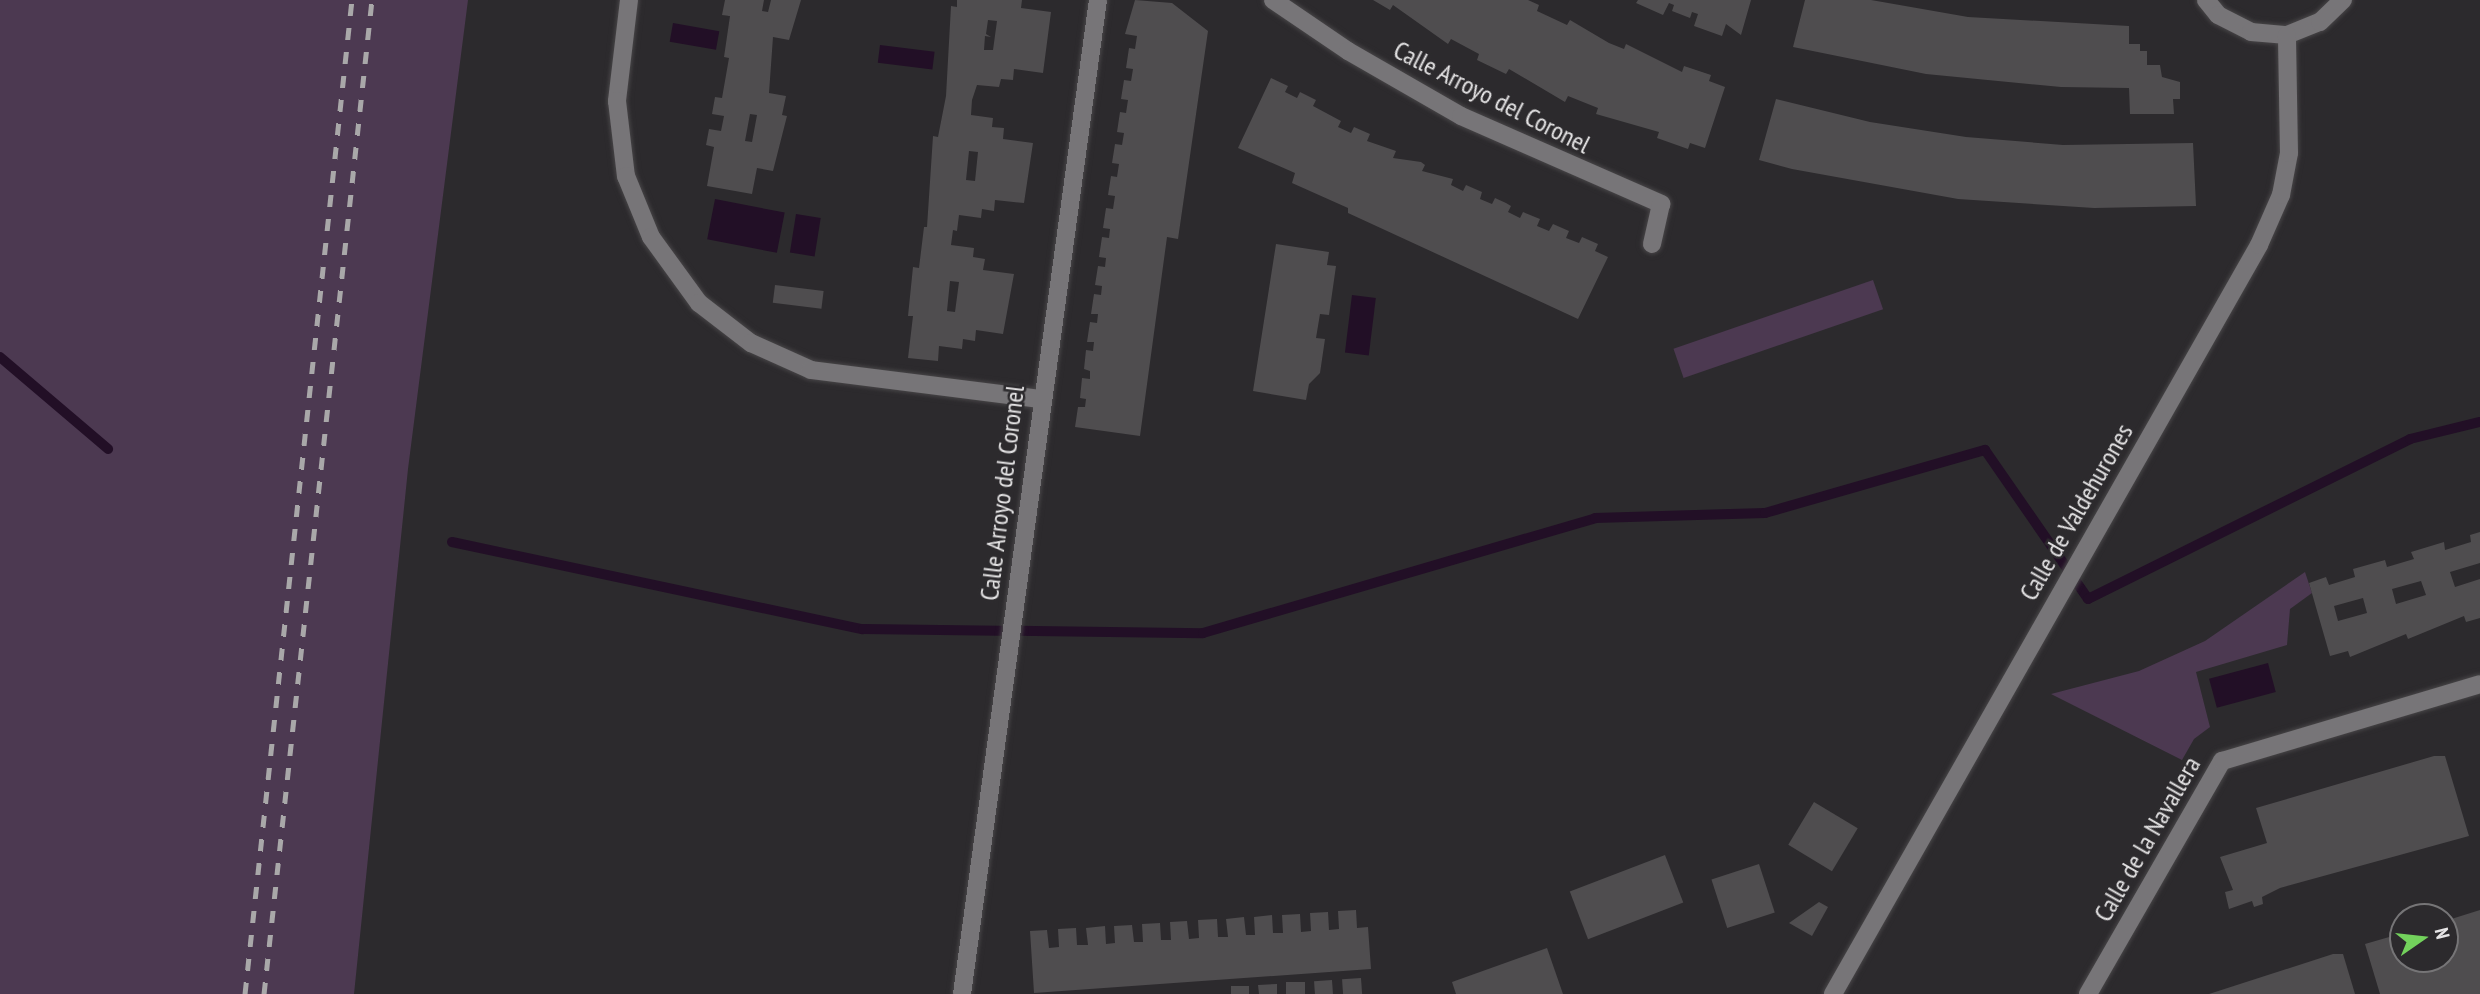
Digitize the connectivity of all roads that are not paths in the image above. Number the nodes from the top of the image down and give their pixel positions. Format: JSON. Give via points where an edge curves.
{"nodes":[{"id":1,"x":629,"y":0,"type":"edge"},
{"id":2,"x":1098,"y":0,"type":"edge"},
{"id":3,"x":1273,"y":0,"type":"edge"},
{"id":4,"x":2207,"y":0,"type":"edge"},
{"id":5,"x":2343,"y":0,"type":"edge"},
{"id":6,"x":2287,"y":35,"type":"junction"},
{"id":7,"x":1651,"y":244,"type":"dead end"},
{"id":8,"x":1041,"y":399,"type":"junction"},
{"id":9,"x":2480,"y":684,"type":"edge"},
{"id":10,"x":962,"y":994,"type":"edge"},
{"id":11,"x":1833,"y":994,"type":"edge"},
{"id":12,"x":2088,"y":994,"type":"edge"}],
"edges":[{"from":1,"to":8,"type":"street","via":[[617,101],[626,176],[651,237],[699,303],[751,343],[811,370]]},
{"from":2,"to":8,"type":"street","name":"Calle Arroyo del Coronel"},
{"from":3,"to":7,"type":"street","name":"Calle Arroyo del Coronel","via":[[1348,51],[1461,116],[1661,204]]},
{"from":4,"to":6,"type":"street","via":[[2218,15],[2251,32]]},
{"from":5,"to":6,"type":"street","via":[[2320,22]]},
{"from":6,"to":11,"type":"street","name":"Calle de Valdehurones","via":[[2289,153],[2281,195],[2259,244]]},
{"from":8,"to":10,"type":"street","name":"Calle Arroyo del Coronel"},
{"from":9,"to":12,"type":"street","name":"Calle de la Navallera","via":[[2222,761]]}]}
